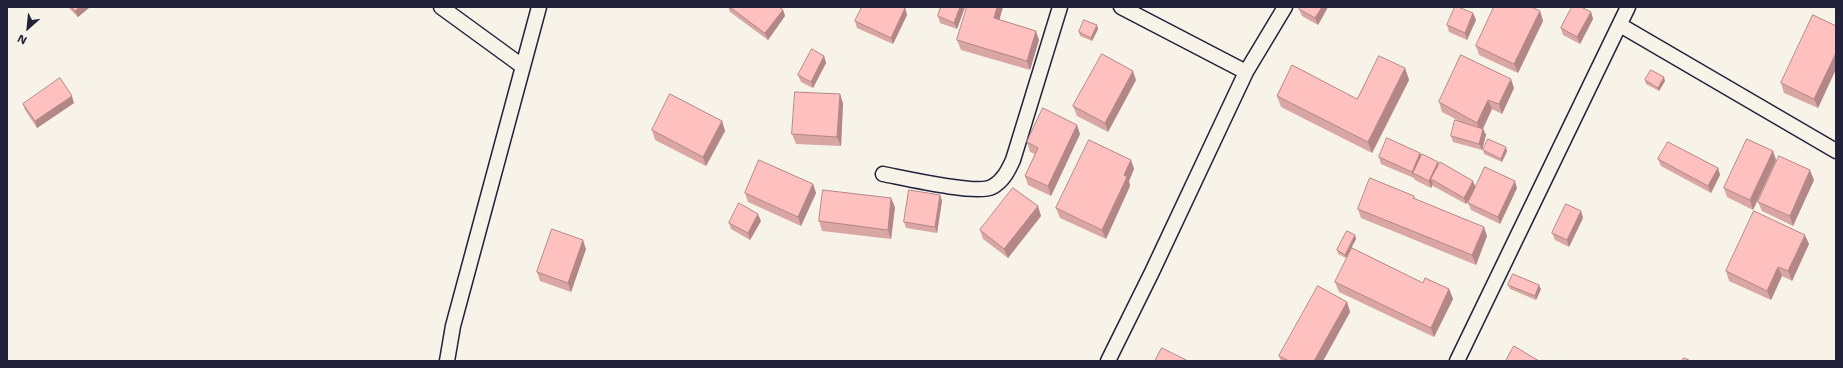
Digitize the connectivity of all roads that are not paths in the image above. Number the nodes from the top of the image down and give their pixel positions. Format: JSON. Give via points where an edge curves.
{"nodes":[{"id":1,"x":441,"y":7,"type":"edge"},
{"id":2,"x":539,"y":7,"type":"edge"},
{"id":3,"x":1060,"y":7,"type":"edge"},
{"id":4,"x":1121,"y":7,"type":"edge"},
{"id":5,"x":1285,"y":7,"type":"edge"},
{"id":6,"x":1628,"y":7,"type":"edge"},
{"id":7,"x":1620,"y":25,"type":"junction"},
{"id":8,"x":522,"y":66,"type":"junction"},
{"id":9,"x":1246,"y":72,"type":"junction"},
{"id":10,"x":1836,"y":151,"type":"edge"},
{"id":11,"x":883,"y":174,"type":"dead end"},
{"id":12,"x":447,"y":361,"type":"edge"},
{"id":13,"x":1108,"y":361,"type":"edge"},
{"id":14,"x":1457,"y":361,"type":"edge"}],
"edges":[{"from":1,"to":8,"type":"street"},
{"from":2,"to":8,"type":"street"},
{"from":3,"to":11,"type":"street","via":[[1013,160],[1008,172],[1000,180],[992,187],[975,190]]},
{"from":4,"to":9,"type":"street"},
{"from":5,"to":9,"type":"street"},
{"from":6,"to":7,"type":"street"},
{"from":7,"to":10,"type":"street"},
{"from":7,"to":14,"type":"street"},
{"from":8,"to":12,"type":"street","via":[[453,326]]},
{"from":9,"to":13,"type":"street"}]}
